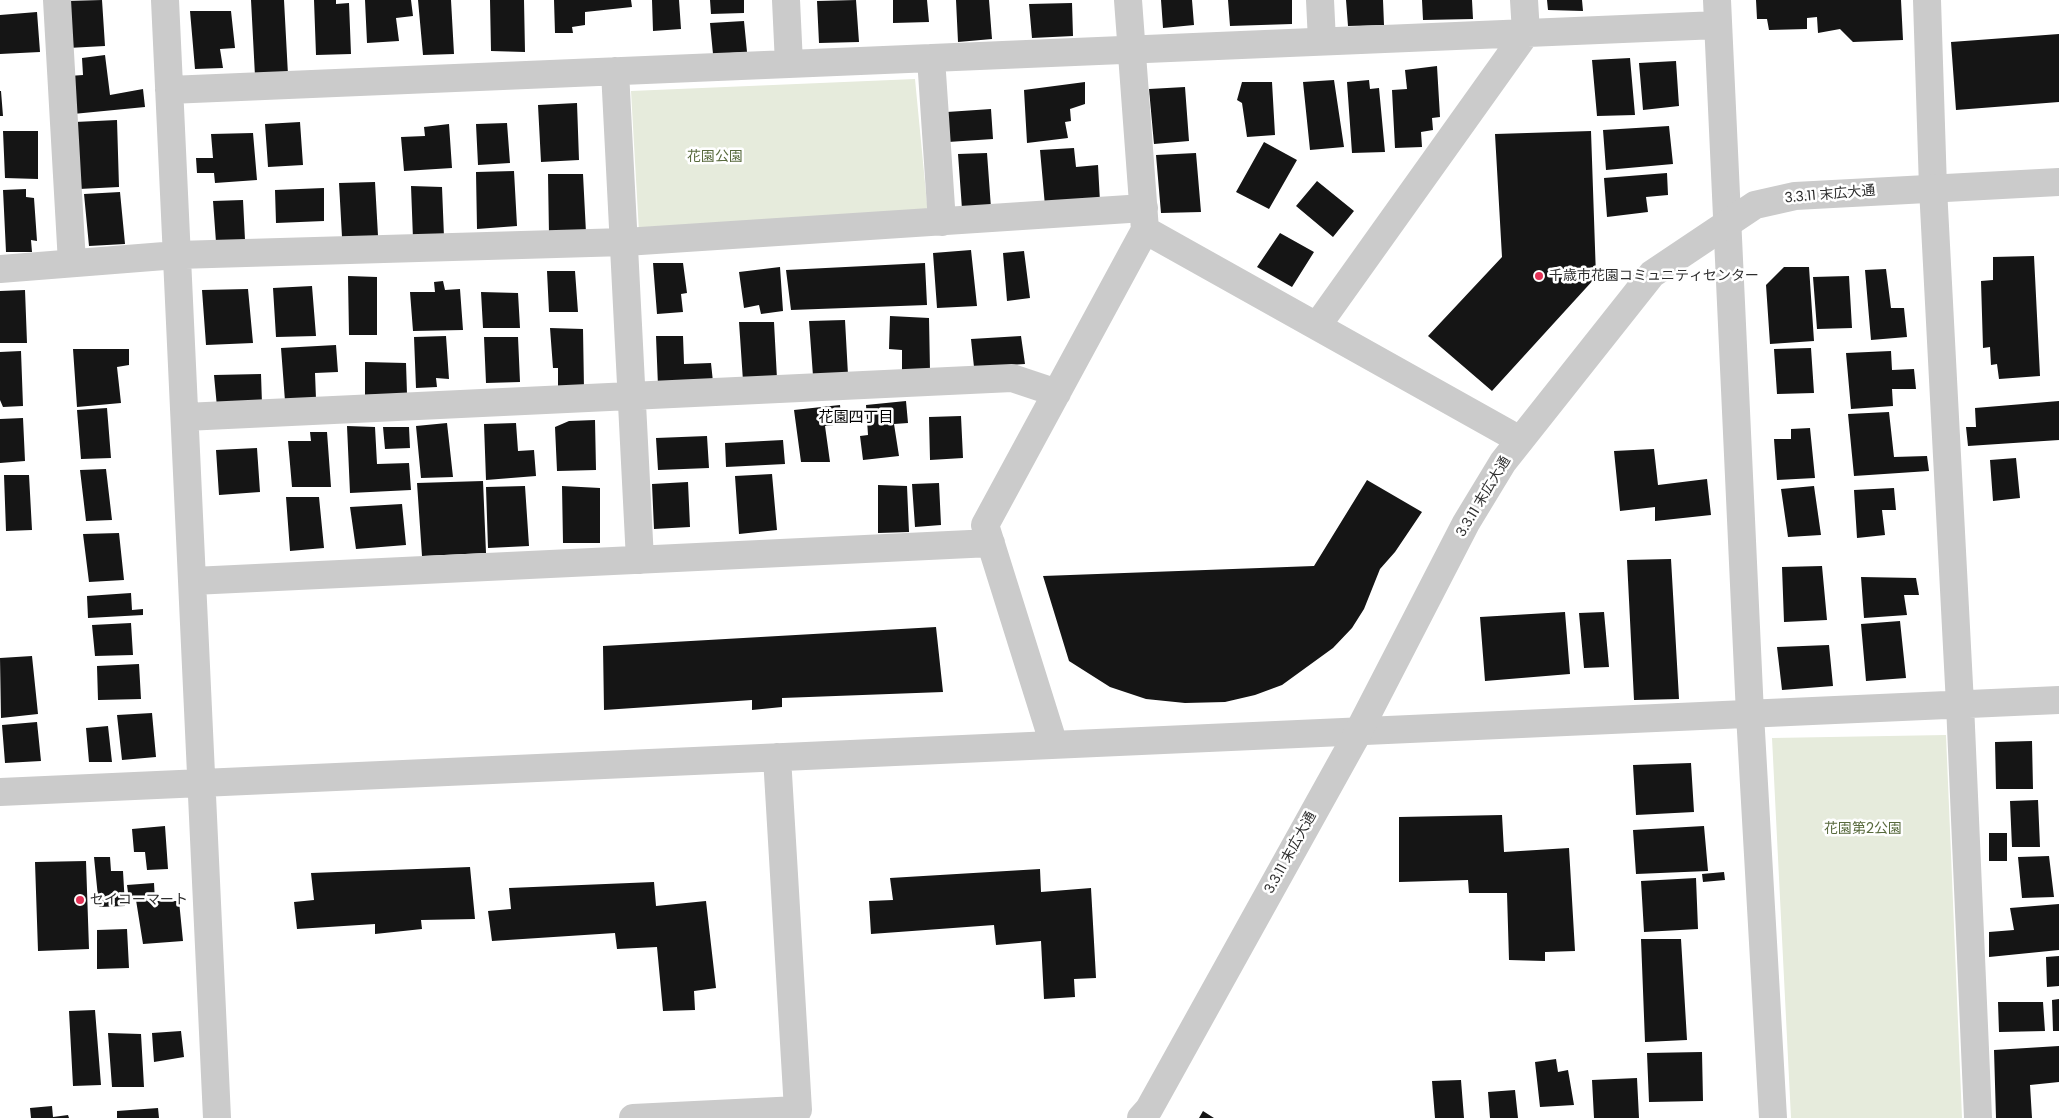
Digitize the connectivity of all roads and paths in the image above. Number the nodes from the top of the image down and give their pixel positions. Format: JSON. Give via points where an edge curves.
{"nodes":[{"id":1,"x":57,"y":0,"type":"edge"},
{"id":2,"x":165,"y":0,"type":"edge"},
{"id":3,"x":786,"y":0,"type":"edge"},
{"id":4,"x":1128,"y":0,"type":"edge"},
{"id":5,"x":1320,"y":0,"type":"edge"},
{"id":6,"x":1524,"y":0,"type":"edge"},
{"id":7,"x":1927,"y":0,"type":"edge"},
{"id":8,"x":1718,"y":12,"type":"edge"},
{"id":9,"x":1526,"y":33,"type":"junction"},
{"id":10,"x":1322,"y":42,"type":"junction"},
{"id":11,"x":1131,"y":50,"type":"junction"},
{"id":12,"x":931,"y":58,"type":"junction"},
{"id":13,"x":789,"y":64,"type":"junction"},
{"id":14,"x":615,"y":71,"type":"junction"},
{"id":15,"x":169,"y":90,"type":"junction"},
{"id":16,"x":2059,"y":182,"type":"edge"},
{"id":17,"x":1934,"y":188,"type":"junction"},
{"id":18,"x":1145,"y":219,"type":"junction"},
{"id":19,"x":1729,"y":220,"type":"junction"},
{"id":20,"x":942,"y":222,"type":"junction"},
{"id":21,"x":626,"y":242,"type":"junction"},
{"id":22,"x":177,"y":255,"type":"junction"},
{"id":23,"x":72,"y":263,"type":"junction"},
{"id":24,"x":0,"y":269,"type":"edge"},
{"id":25,"x":1317,"y":326,"type":"junction"},
{"id":26,"x":1057,"y":393,"type":"junction"},
{"id":27,"x":632,"y":397,"type":"junction"},
{"id":28,"x":185,"y":417,"type":"junction"},
{"id":29,"x":1520,"y":440,"type":"junction"},
{"id":30,"x":991,"y":543,"type":"junction"},
{"id":31,"x":640,"y":560,"type":"junction"},
{"id":32,"x":193,"y":581,"type":"junction"},
{"id":33,"x":2059,"y":700,"type":"edge"},
{"id":34,"x":1960,"y":704,"type":"junction"},
{"id":35,"x":1750,"y":714,"type":"junction"},
{"id":36,"x":1359,"y":730,"type":"junction"},
{"id":37,"x":1054,"y":745,"type":"junction"},
{"id":38,"x":776,"y":757,"type":"junction"},
{"id":39,"x":202,"y":783,"type":"junction"},
{"id":40,"x":0,"y":792,"type":"edge"},
{"id":41,"x":217,"y":1118,"type":"edge"},
{"id":42,"x":633,"y":1118,"type":"edge"},
{"id":43,"x":1141,"y":1118,"type":"edge"},
{"id":44,"x":1773,"y":1118,"type":"edge"},
{"id":45,"x":1978,"y":1118,"type":"edge"}],
"edges":[{"from":1,"to":23,"type":"street"},
{"from":2,"to":15,"type":"street"},
{"from":3,"to":13,"type":"street"},
{"from":4,"to":11,"type":"street"},
{"from":5,"to":10,"type":"street"},
{"from":6,"to":9,"type":"street"},
{"from":7,"to":17,"type":"street"},
{"from":8,"to":9,"type":"street"},
{"from":8,"to":19,"type":"street"},
{"from":9,"to":10,"type":"street"},
{"from":9,"to":25,"type":"street"},
{"from":10,"to":11,"type":"street"},
{"from":11,"to":12,"type":"street"},
{"from":11,"to":18,"type":"street"},
{"from":12,"to":13,"type":"street"},
{"from":12,"to":20,"type":"street"},
{"from":13,"to":14,"type":"street"},
{"from":14,"to":15,"type":"street"},
{"from":14,"to":21,"type":"street"},
{"from":15,"to":22,"type":"street"},
{"from":16,"to":17,"type":"street","name":"3.3.11 末広大通"},
{"from":17,"to":19,"type":"street","name":"3.3.11 末広大通","via":[[1795,196],[1755,205]]},
{"from":17,"to":34,"type":"street"},
{"from":18,"to":20,"type":"street"},
{"from":18,"to":25,"type":"street"},
{"from":18,"to":26,"type":"street"},
{"from":19,"to":29,"type":"street","name":"3.3.11 末広大通","via":[[1652,274]]},
{"from":19,"to":35,"type":"street"},
{"from":20,"to":21,"type":"street"},
{"from":21,"to":22,"type":"street"},
{"from":21,"to":27,"type":"street"},
{"from":22,"to":23,"type":"street"},
{"from":22,"to":28,"type":"street"},
{"from":23,"to":24,"type":"street"},
{"from":25,"to":29,"type":"street"},
{"from":26,"to":27,"type":"street","via":[[1012,378]]},
{"from":26,"to":30,"type":"street","via":[[985,525]]},
{"from":27,"to":28,"type":"street"},
{"from":27,"to":31,"type":"street"},
{"from":28,"to":32,"type":"street"},
{"from":29,"to":36,"type":"street","name":"3.3.11 末広大通","via":[[1466,523]]},
{"from":30,"to":31,"type":"street"},
{"from":30,"to":37,"type":"street"},
{"from":31,"to":32,"type":"street"},
{"from":32,"to":39,"type":"street"},
{"from":33,"to":34,"type":"street"},
{"from":34,"to":35,"type":"street"},
{"from":34,"to":45,"type":"street"},
{"from":35,"to":36,"type":"street","via":[[1430,730]]},
{"from":35,"to":44,"type":"street"},
{"from":36,"to":37,"type":"street"},
{"from":36,"to":43,"type":"street","name":"3.3.11 末広大通","via":[[1149,1109]]},
{"from":37,"to":38,"type":"street"},
{"from":38,"to":39,"type":"street"},
{"from":38,"to":42,"type":"street","via":[[798,1110]]},
{"from":39,"to":40,"type":"street"},
{"from":39,"to":41,"type":"street"}]}
